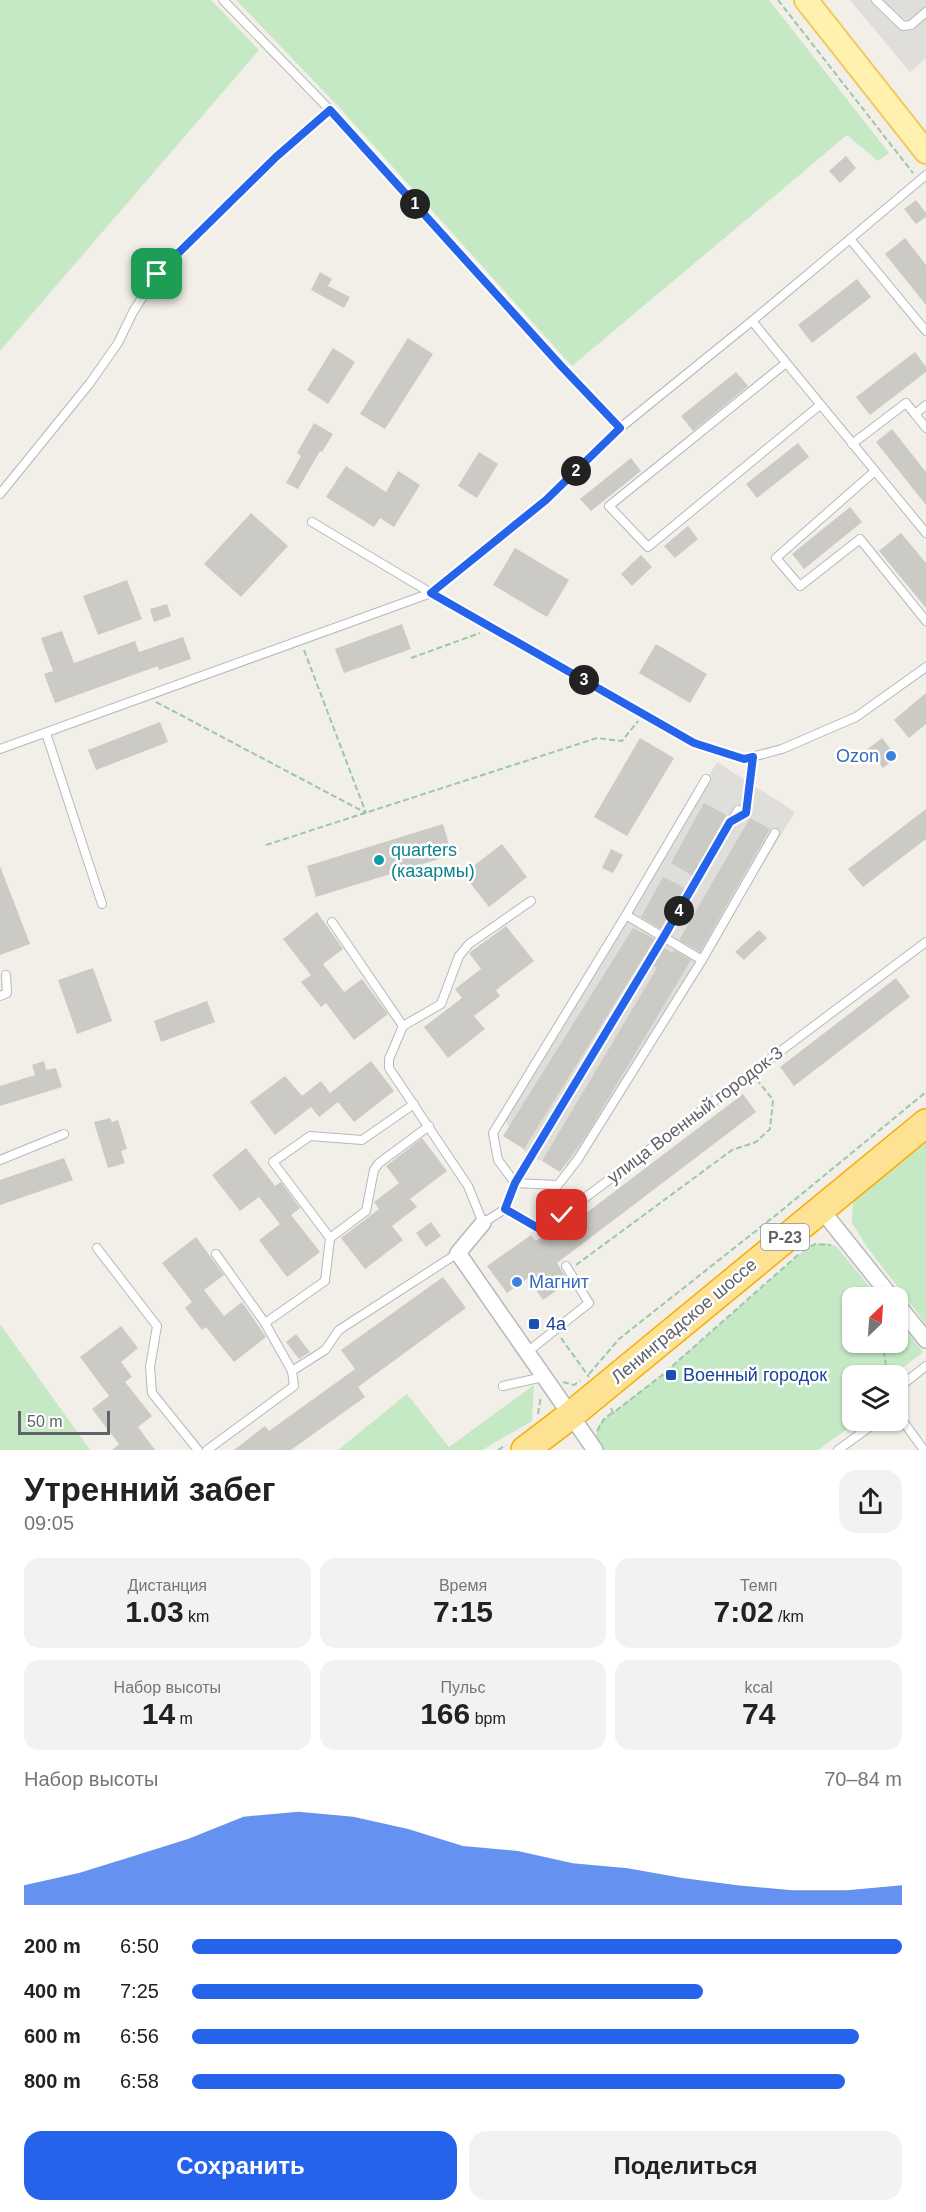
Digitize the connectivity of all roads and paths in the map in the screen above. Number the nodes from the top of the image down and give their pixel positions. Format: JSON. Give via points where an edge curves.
{"nodes":[{"id":1,"x":224,"y":0,"type":"edge"},
{"id":2,"x":778,"y":0,"type":"edge"},
{"id":3,"x":807,"y":0,"type":"edge"},
{"id":4,"x":876,"y":0,"type":"edge"},
{"id":5,"x":926,"y":12,"type":"edge"},
{"id":6,"x":330,"y":110,"type":"junction"},
{"id":7,"x":926,"y":152,"type":"edge"},
{"id":8,"x":913,"y":173,"type":"dead end"},
{"id":9,"x":926,"y":175,"type":"edge"},
{"id":10,"x":850,"y":239,"type":"junction"},
{"id":11,"x":752,"y":321,"type":"junction"},
{"id":12,"x":926,"y":331,"type":"edge"},
{"id":13,"x":786,"y":363,"type":"junction"},
{"id":14,"x":820,"y":405,"type":"junction"},
{"id":15,"x":926,"y":405,"type":"edge"},
{"id":16,"x":915,"y":414,"type":"junction"},
{"id":17,"x":620,"y":428,"type":"junction"},
{"id":18,"x":926,"y":428,"type":"edge"},
{"id":19,"x":852,"y":444,"type":"junction"},
{"id":20,"x":875,"y":471,"type":"junction"},
{"id":21,"x":0,"y":494,"type":"edge"},
{"id":22,"x":312,"y":522,"type":"dead end"},
{"id":23,"x":926,"y":533,"type":"edge"},
{"id":24,"x":431,"y":593,"type":"junction"},
{"id":25,"x":926,"y":621,"type":"edge"},
{"id":26,"x":494,"y":628,"type":"junction"},
{"id":27,"x":301,"y":640,"type":"junction"},
{"id":28,"x":411,"y":658,"type":"dead end"},
{"id":29,"x":926,"y":667,"type":"edge"},
{"id":30,"x":145,"y":697,"type":"junction"},
{"id":31,"x":643,"y":714,"type":"junction"},
{"id":32,"x":46,"y":732,"type":"junction"},
{"id":33,"x":0,"y":749,"type":"edge"},
{"id":34,"x":753,"y":757,"type":"junction"},
{"id":35,"x":706,"y":779,"type":"dead end"},
{"id":36,"x":738,"y":810,"type":"dead end"},
{"id":37,"x":366,"y":813,"type":"junction"},
{"id":38,"x":730,"y":822,"type":"junction"},
{"id":39,"x":775,"y":833,"type":"dead end"},
{"id":40,"x":266,"y":845,"type":"dead end"},
{"id":41,"x":531,"y":901,"type":"dead end"},
{"id":42,"x":102,"y":904,"type":"dead end"},
{"id":43,"x":626,"y":915,"type":"junction"},
{"id":44,"x":332,"y":922,"type":"dead end"},
{"id":45,"x":663,"y":938,"type":"junction"},
{"id":46,"x":926,"y":942,"type":"edge"},
{"id":47,"x":702,"y":960,"type":"junction"},
{"id":48,"x":6,"y":975,"type":"dead end"},
{"id":49,"x":0,"y":996,"type":"edge"},
{"id":50,"x":403,"y":1026,"type":"junction"},
{"id":51,"x":752,"y":1073,"type":"junction"},
{"id":52,"x":926,"y":1092,"type":"edge"},
{"id":53,"x":414,"y":1104,"type":"junction"},
{"id":54,"x":926,"y":1123,"type":"edge"},
{"id":55,"x":429,"y":1126,"type":"junction"},
{"id":56,"x":63,"y":1134,"type":"dead end"},
{"id":57,"x":0,"y":1160,"type":"edge"},
{"id":58,"x":515,"y":1183,"type":"junction"},
{"id":59,"x":820,"y":1208,"type":"junction"},
{"id":60,"x":505,"y":1209,"type":"junction"},
{"id":61,"x":483,"y":1223,"type":"junction"},
{"id":62,"x":330,"y":1238,"type":"junction"},
{"id":63,"x":97,"y":1248,"type":"dead end"},
{"id":64,"x":458,"y":1253,"type":"junction"},
{"id":65,"x":216,"y":1254,"type":"dead end"},
{"id":66,"x":567,"y":1268,"type":"joint"},
{"id":67,"x":883,"y":1287,"type":"edge"},
{"id":68,"x":908,"y":1318,"type":"edge"},
{"id":69,"x":265,"y":1323,"type":"junction"},
{"id":70,"x":926,"y":1340,"type":"edge"},
{"id":71,"x":526,"y":1353,"type":"junction"},
{"id":72,"x":926,"y":1366,"type":"edge"},
{"id":73,"x":292,"y":1371,"type":"junction"},
{"id":74,"x":545,"y":1380,"type":"junction"},
{"id":75,"x":908,"y":1380,"type":"edge"},
{"id":76,"x":503,"y":1386,"type":"dead end"},
{"id":77,"x":613,"y":1413,"type":"dead end"},
{"id":78,"x":571,"y":1415,"type":"junction"},
{"id":79,"x":538,"y":1416,"type":"dead end"},
{"id":80,"x":908,"y":1428,"type":"edge"},
{"id":81,"x":864,"y":1431,"type":"edge"},
{"id":82,"x":595,"y":1443,"type":"edge"},
{"id":83,"x":517,"y":1447,"type":"edge"},
{"id":84,"x":198,"y":1450,"type":"edge"},
{"id":85,"x":207,"y":1450,"type":"edge"},
{"id":86,"x":498,"y":1450,"type":"edge"},
{"id":87,"x":838,"y":1450,"type":"edge"},
{"id":88,"x":924,"y":1450,"type":"edge"}],
"edges":[{"from":1,"to":6,"type":"lane"},
{"from":2,"to":8,"type":"path"},
{"from":3,"to":7,"type":"main road"},
{"from":4,"to":5,"type":"lane","via":[[903,26],[911,25]]},
{"from":6,"to":17,"type":"lane"},
{"from":6,"to":21,"type":"lane","via":[[276,157],[157,274],[90,383]]},
{"from":9,"to":10,"type":"lane"},
{"from":10,"to":11,"type":"lane"},
{"from":10,"to":12,"type":"lane"},
{"from":11,"to":13,"type":"lane"},
{"from":11,"to":17,"type":"lane"},
{"from":13,"to":14,"type":"lane"},
{"from":13,"to":14,"type":"lane","via":[[609,506],[648,547]]},
{"from":14,"to":19,"type":"lane"},
{"from":15,"to":16,"type":"lane"},
{"from":16,"to":18,"type":"lane"},
{"from":16,"to":19,"type":"lane","via":[[906,403]]},
{"from":17,"to":24,"type":"lane","via":[[546,500]]},
{"from":19,"to":20,"type":"lane"},
{"from":20,"to":23,"type":"lane"},
{"from":20,"to":25,"type":"lane","via":[[776,558],[800,586],[860,539]]},
{"from":22,"to":24,"type":"lane"},
{"from":24,"to":26,"type":"lane"},
{"from":24,"to":27,"type":"lane"},
{"from":26,"to":28,"type":"path"},
{"from":26,"to":31,"type":"lane"},
{"from":27,"to":30,"type":"lane"},
{"from":27,"to":37,"type":"path"},
{"from":29,"to":34,"type":"lane","via":[[856,717]]},
{"from":30,"to":32,"type":"lane"},
{"from":30,"to":37,"type":"path"},
{"from":31,"to":34,"type":"lane","via":[[694,743],[744,759]]},
{"from":31,"to":37,"type":"path","via":[[622,741],[597,738]]},
{"from":32,"to":33,"type":"lane"},
{"from":32,"to":42,"type":"lane"},
{"from":34,"to":38,"type":"path","via":[[746,813]]},
{"from":35,"to":43,"type":"lane"},
{"from":36,"to":38,"type":"lane"},
{"from":37,"to":40,"type":"path"},
{"from":38,"to":45,"type":"lane"},
{"from":39,"to":47,"type":"lane"},
{"from":41,"to":50,"type":"lane","via":[[469,944],[459,956],[441,1004]]},
{"from":43,"to":45,"type":"lane"},
{"from":43,"to":58,"type":"lane","via":[[493,1133],[498,1160]]},
{"from":44,"to":50,"type":"lane"},
{"from":45,"to":47,"type":"lane"},
{"from":45,"to":58,"type":"lane"},
{"from":46,"to":51,"type":"lane","name":"улица Военный городок-3"},
{"from":47,"to":58,"type":"lane","via":[[558,1185]]},
{"from":48,"to":49,"type":"lane","via":[[7,993]]},
{"from":50,"to":53,"type":"lane","via":[[389,1068]]},
{"from":51,"to":60,"type":"lane","name":"улица Военный городок-3","via":[[562,1215],[538,1228]]},
{"from":51,"to":66,"type":"path","via":[[773,1100],[770,1129],[756,1142],[732,1150]]},
{"from":52,"to":74,"type":"path","via":[[619,1338],[588,1375],[574,1385],[557,1376]]},
{"from":53,"to":55,"type":"lane"},
{"from":53,"to":62,"type":"lane","via":[[362,1140],[310,1136],[273,1162]]},
{"from":54,"to":59,"type":"highway","name":"Ленинградское шоссе","number":"Р-23"},
{"from":55,"to":61,"type":"lane","via":[[468,1186]]},
{"from":55,"to":62,"type":"lane","via":[[379,1163],[366,1211]]},
{"from":56,"to":57,"type":"lane"},
{"from":58,"to":60,"type":"lane"},
{"from":59,"to":67,"type":"street"},
{"from":59,"to":78,"type":"highway","name":"Ленинградское шоссе","number":"Р-23"},
{"from":60,"to":61,"type":"lane"},
{"from":61,"to":64,"type":"street"},
{"from":62,"to":69,"type":"lane","via":[[325,1281]]},
{"from":63,"to":84,"type":"lane","via":[[157,1326],[150,1367],[152,1393]]},
{"from":64,"to":71,"type":"street"},
{"from":64,"to":73,"type":"lane","via":[[339,1330],[325,1350]]},
{"from":65,"to":69,"type":"lane"},
{"from":66,"to":71,"type":"lane","via":[[589,1303]]},
{"from":68,"to":70,"type":"street"},
{"from":69,"to":73,"type":"lane"},
{"from":71,"to":74,"type":"street"},
{"from":72,"to":75,"type":"lane"},
{"from":73,"to":85,"type":"lane","via":[[294,1386]]},
{"from":74,"to":76,"type":"lane"},
{"from":74,"to":78,"type":"street"},
{"from":74,"to":79,"type":"path","via":[[541,1384]]},
{"from":77,"to":82,"type":"path","via":[[598,1426]]},
{"from":78,"to":82,"type":"street"},
{"from":78,"to":83,"type":"highway","name":"Ленинградское шоссе","number":"Р-23"},
{"from":80,"to":88,"type":"lane"},
{"from":81,"to":87,"type":"lane"},
{"from":83,"to":86,"type":"path"}]}
